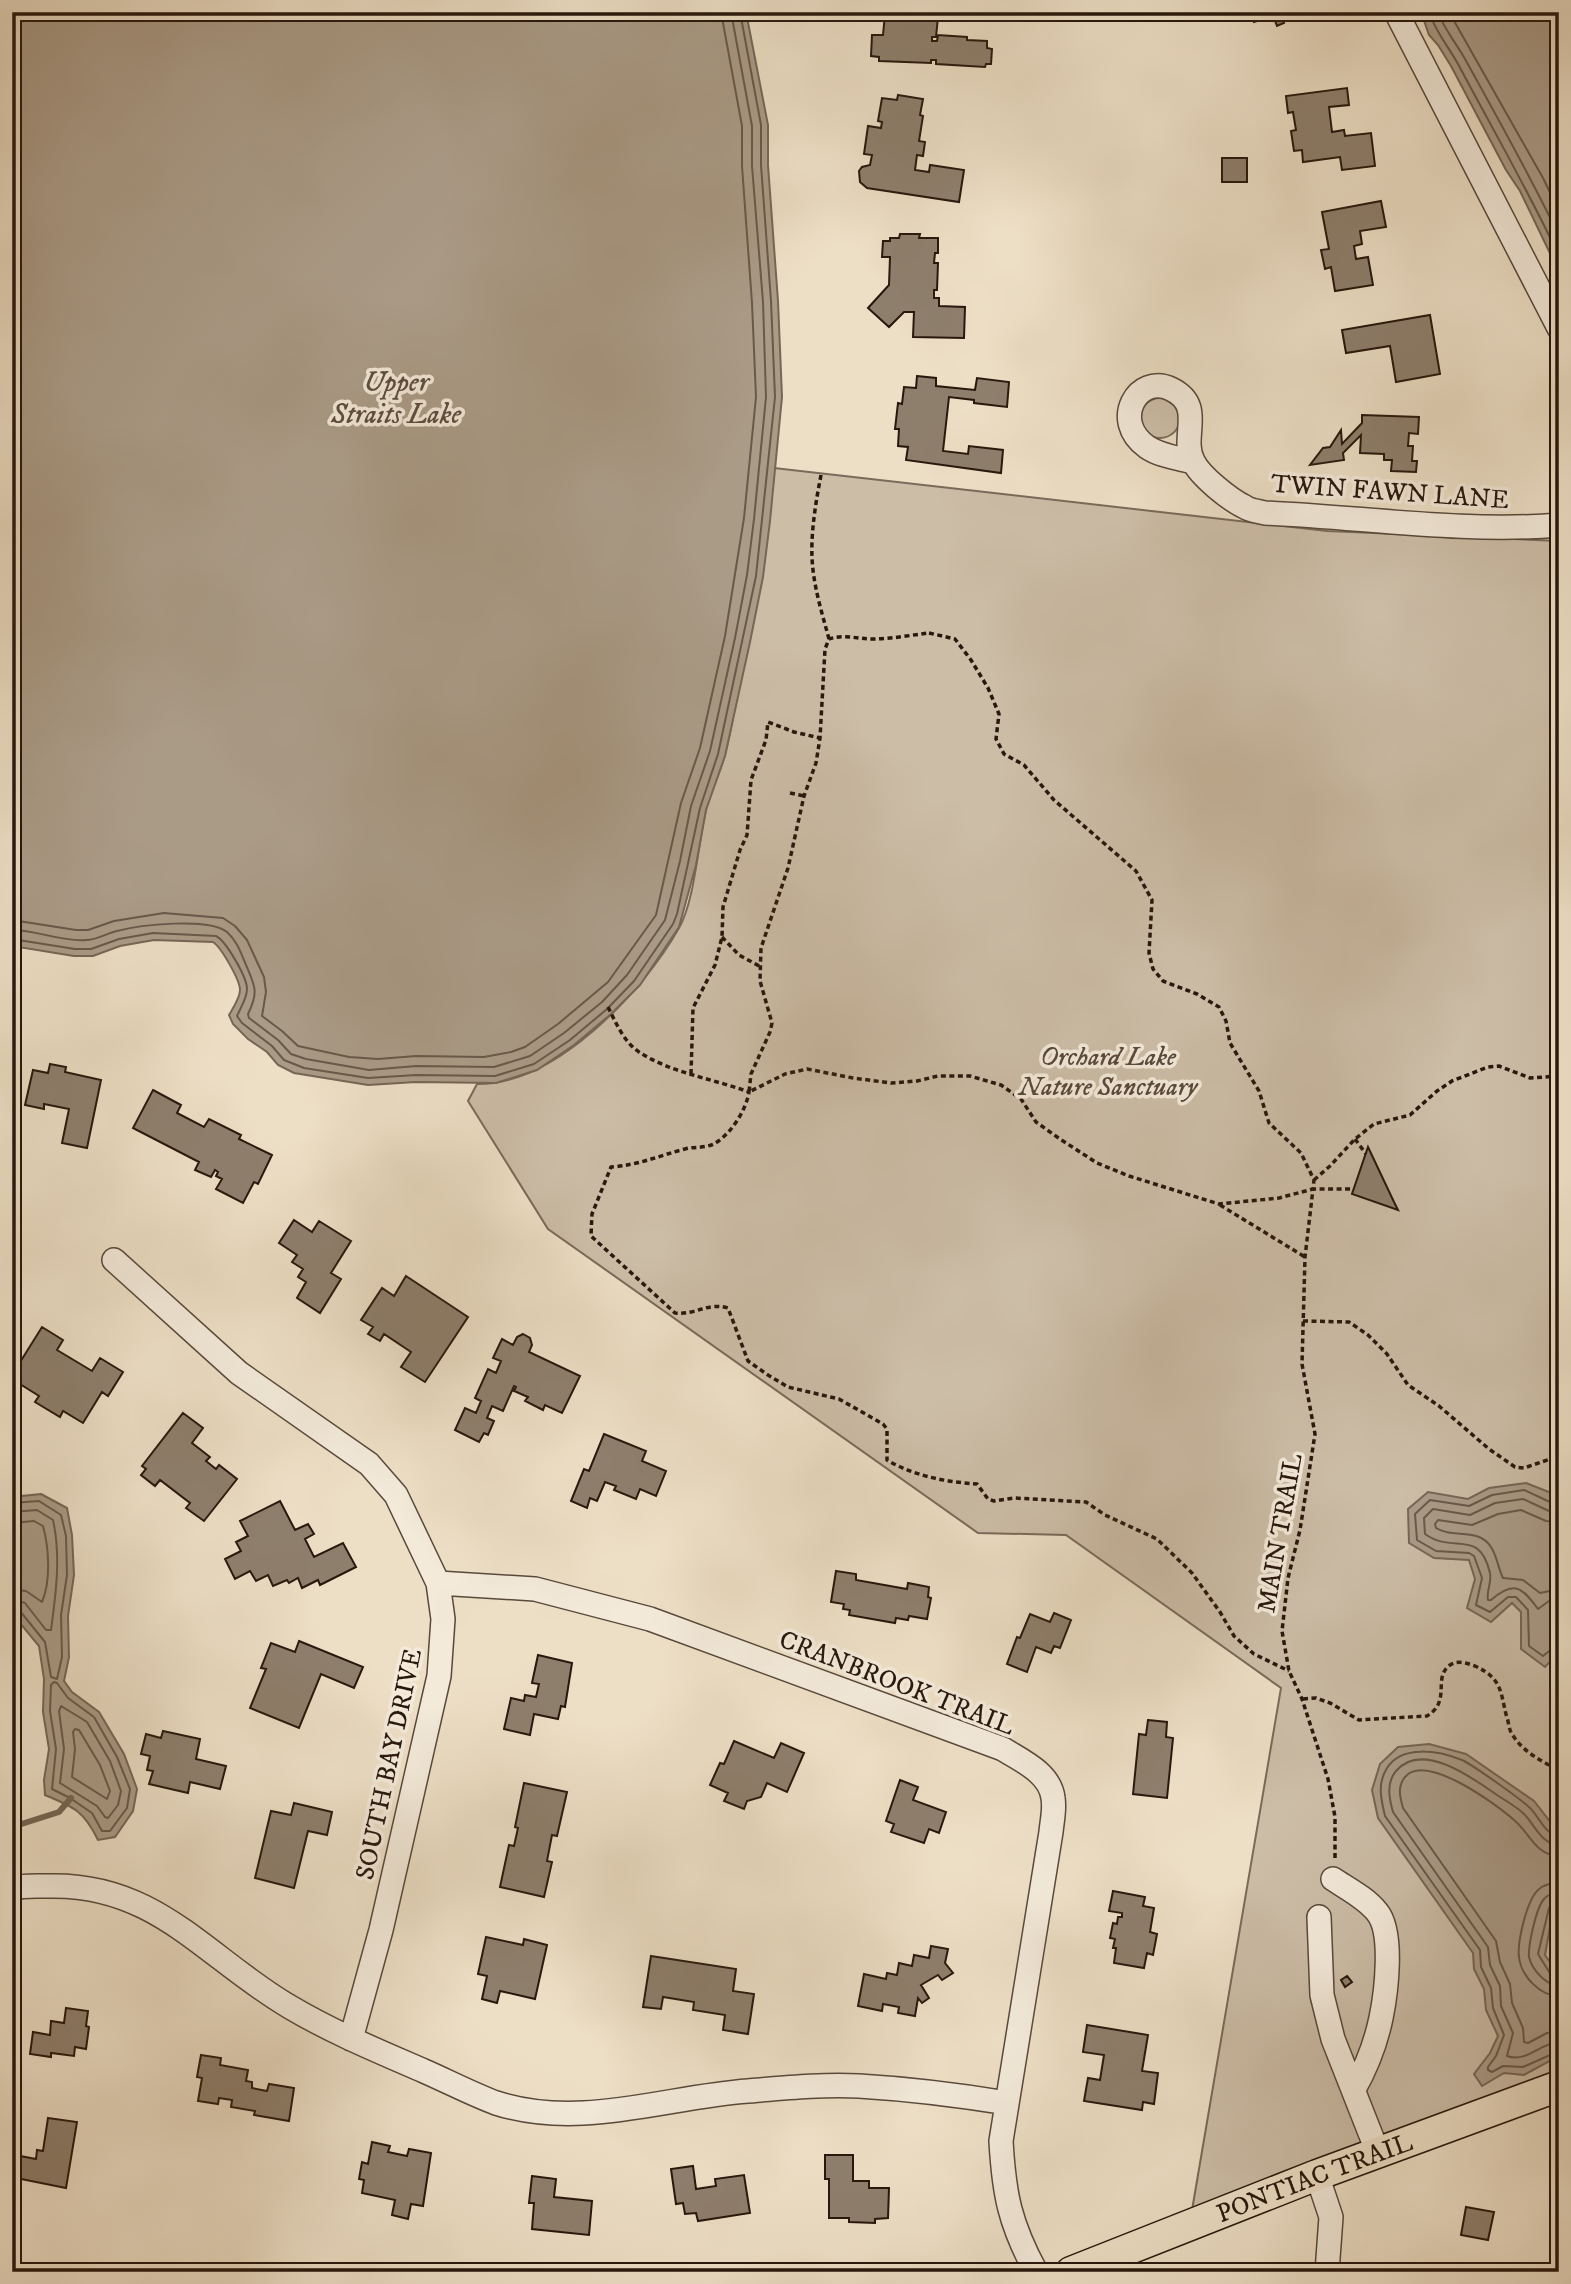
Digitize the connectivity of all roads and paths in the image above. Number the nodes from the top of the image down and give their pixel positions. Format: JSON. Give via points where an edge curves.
{"nodes":[{"id":1,"x":1396,"y":12,"type":"edge"},
{"id":2,"x":1559,"y":328,"type":"edge"},
{"id":3,"x":1193,"y":462,"type":"dead end"},
{"id":4,"x":821,"y":475,"type":"dead end"},
{"id":5,"x":1559,"y":525,"type":"edge"},
{"id":6,"x":829,"y":639,"type":"junction"},
{"id":7,"x":820,"y":738,"type":"junction"},
{"id":8,"x":790,"y":793,"type":"dead end"},
{"id":9,"x":804,"y":796,"type":"junction"},
{"id":10,"x":722,"y":937,"type":"junction"},
{"id":11,"x":761,"y":967,"type":"junction"},
{"id":12,"x":608,"y":1007,"type":"dead end"},
{"id":13,"x":691,"y":1074,"type":"junction"},
{"id":14,"x":1559,"y":1076,"type":"edge"},
{"id":15,"x":749,"y":1092,"type":"junction"},
{"id":16,"x":1355,"y":1139,"type":"junction"},
{"id":17,"x":1366,"y":1154,"type":"dead end"},
{"id":18,"x":1314,"y":1180,"type":"junction"},
{"id":19,"x":1313,"y":1189,"type":"junction"},
{"id":20,"x":1353,"y":1189,"type":"dead end"},
{"id":21,"x":1219,"y":1204,"type":"junction"},
{"id":22,"x":1304,"y":1258,"type":"junction"},
{"id":23,"x":114,"y":1261,"type":"dead end"},
{"id":24,"x":1303,"y":1321,"type":"junction"},
{"id":25,"x":1559,"y":1456,"type":"edge"},
{"id":26,"x":438,"y":1583,"type":"junction"},
{"id":27,"x":1289,"y":1671,"type":"junction"},
{"id":28,"x":1302,"y":1699,"type":"junction"},
{"id":29,"x":1559,"y":1770,"type":"edge"},
{"id":30,"x":1334,"y":1879,"type":"joint"},
{"id":31,"x":12,"y":1888,"type":"edge"},
{"id":32,"x":1319,"y":1917,"type":"dead end"},
{"id":33,"x":351,"y":2039,"type":"junction"},
{"id":34,"x":1559,"y":2086,"type":"edge"},
{"id":35,"x":1354,"y":2089,"type":"junction"},
{"id":36,"x":1007,"y":2103,"type":"junction"},
{"id":37,"x":1378,"y":2153,"type":"junction"},
{"id":38,"x":1317,"y":2175,"type":"junction"},
{"id":39,"x":1036,"y":2272,"type":"edge"},
{"id":40,"x":1071,"y":2272,"type":"edge"},
{"id":41,"x":1327,"y":2272,"type":"edge"}],
"edges":[{"from":1,"to":2,"type":"street"},
{"from":3,"to":5,"type":"street","name":"TWIN FAWN LANE","via":[[1235,501],[1265,513],[1523,528]]},
{"from":4,"to":6,"type":"path","via":[[812,557]]},
{"from":6,"to":7,"type":"path","via":[[823,660]]},
{"from":6,"to":18,"type":"path","via":[[929,633],[960,643],[999,714],[998,747],[1024,765],[1054,800],[1136,871],[1152,900],[1149,953],[1153,970],[1163,981],[1219,1007],[1230,1043],[1259,1091],[1269,1123],[1301,1153]]},
{"from":7,"to":9,"type":"path"},
{"from":7,"to":10,"type":"path","via":[[768,722],[751,780],[747,835],[723,908]]},
{"from":8,"to":9,"type":"path"},
{"from":9,"to":11,"type":"path","via":[[788,868],[761,947]]},
{"from":10,"to":11,"type":"path","via":[[739,955]]},
{"from":10,"to":13,"type":"path","via":[[715,965],[693,1008]]},
{"from":11,"to":15,"type":"path","via":[[760,981],[772,1023],[751,1074]]},
{"from":12,"to":13,"type":"path","via":[[638,1052]]},
{"from":13,"to":15,"type":"path"},
{"from":14,"to":16,"type":"path","via":[[1530,1078],[1510,1069],[1488,1067],[1452,1081],[1410,1115],[1374,1124]]},
{"from":15,"to":21,"type":"path","via":[[785,1073],[807,1069],[891,1083],[970,1076],[1001,1085],[1020,1099],[1036,1122],[1097,1163]]},
{"from":15,"to":27,"type":"path","via":[[747,1105],[715,1143],[633,1166],[611,1167],[592,1214],[591,1236],[675,1313],[716,1305],[728,1308],[748,1361],[788,1387],[839,1399],[883,1424],[887,1460],[900,1467],[977,1484],[994,1501],[1086,1502],[1157,1539],[1192,1573],[1234,1636],[1254,1654]]},
{"from":16,"to":17,"type":"path"},
{"from":16,"to":18,"type":"path"},
{"from":18,"to":19,"type":"path","name":"MAIN TRAIL"},
{"from":19,"to":20,"type":"path"},
{"from":19,"to":21,"type":"path","via":[[1279,1198]]},
{"from":19,"to":22,"type":"path","name":"MAIN TRAIL"},
{"from":21,"to":22,"type":"path"},
{"from":22,"to":24,"type":"path","name":"MAIN TRAIL"},
{"from":23,"to":26,"type":"street","name":"SOUTH BAY DRIVE","via":[[239,1373],[369,1464],[396,1496]]},
{"from":24,"to":25,"type":"path","via":[[1349,1322],[1387,1354],[1408,1385],[1515,1466],[1524,1468]]},
{"from":24,"to":27,"type":"path","name":"MAIN TRAIL","via":[[1303,1364],[1315,1434],[1282,1631]]},
{"from":26,"to":33,"type":"street","name":"SOUTH BAY DRIVE","via":[[443,1619],[439,1676],[382,1930]]},
{"from":26,"to":36,"type":"street","name":"CRANBROOK TRAIL","via":[[536,1589],[650,1619],[1003,1749],[1046,1779],[1054,1797],[1051,1832]]},
{"from":27,"to":28,"type":"path","name":"MAIN TRAIL"},
{"from":28,"to":29,"type":"path","via":[[1330,1703],[1359,1720],[1427,1716],[1441,1703],[1448,1666],[1468,1663],[1498,1682],[1511,1733],[1535,1759]]},
{"from":28,"to":30,"type":"path","name":"MAIN TRAIL","via":[[1335,1817]]},
{"from":30,"to":35,"type":"street","via":[[1378,1913],[1386,1933],[1381,2019]]},
{"from":31,"to":33,"type":"street","via":[[74,1885],[121,1896],[165,1917],[259,1987]]},
{"from":32,"to":35,"type":"street","via":[[1322,1995],[1333,2039]]},
{"from":33,"to":36,"type":"street","via":[[497,2103],[540,2112],[628,2109],[746,2091],[856,2086]]},
{"from":34,"to":37,"type":"main road","name":"PONTIAC TRAIL"},
{"from":35,"to":37,"type":"street"},
{"from":36,"to":39,"type":"street","name":"CRANBROOK TRAIL","via":[[1001,2141],[1004,2188],[1018,2240]]},
{"from":37,"to":38,"type":"main road","name":"PONTIAC TRAIL"},
{"from":38,"to":40,"type":"main road","name":"PONTIAC TRAIL"},
{"from":38,"to":41,"type":"street","via":[[1331,2217]]}]}
